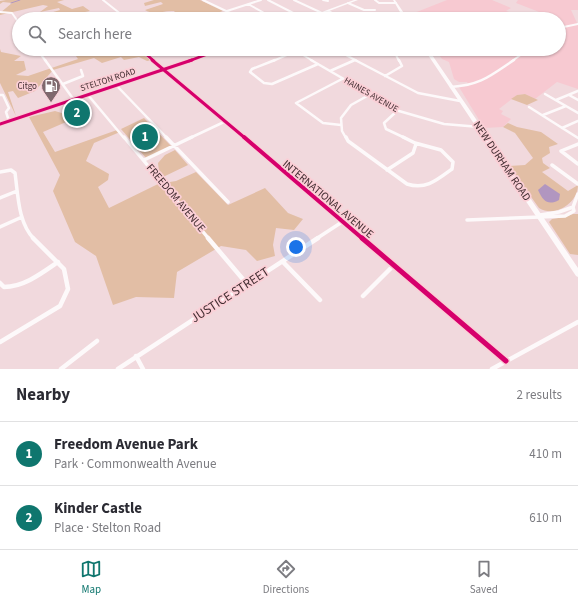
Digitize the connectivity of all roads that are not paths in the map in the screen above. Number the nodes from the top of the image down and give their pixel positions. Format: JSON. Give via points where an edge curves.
{"nodes":[{"id":1,"x":104,"y":0,"type":"edge"},
{"id":2,"x":203,"y":0,"type":"edge"},
{"id":3,"x":261,"y":0,"type":"edge"},
{"id":4,"x":268,"y":0,"type":"edge"},
{"id":5,"x":294,"y":0,"type":"edge"},
{"id":6,"x":323,"y":0,"type":"edge"},
{"id":7,"x":375,"y":0,"type":"edge"},
{"id":8,"x":390,"y":0,"type":"edge"},
{"id":9,"x":328,"y":1,"type":"dead end"},
{"id":10,"x":352,"y":1,"type":"edge"},
{"id":11,"x":394,"y":2,"type":"edge"},
{"id":12,"x":248,"y":4,"type":"junction"},
{"id":13,"x":375,"y":10,"type":"dead end"},
{"id":14,"x":226,"y":11,"type":"joint"},
{"id":15,"x":328,"y":11,"type":"joint"},
{"id":16,"x":0,"y":12,"type":"edge"},
{"id":17,"x":119,"y":12,"type":"edge"},
{"id":18,"x":262,"y":12,"type":"edge"},
{"id":19,"x":291,"y":12,"type":"edge"},
{"id":20,"x":320,"y":12,"type":"edge"},
{"id":21,"x":325,"y":12,"type":"edge"},
{"id":22,"x":401,"y":12,"type":"edge"},
{"id":23,"x":12,"y":13,"type":"edge"},
{"id":24,"x":578,"y":24,"type":"edge"},
{"id":25,"x":566,"y":27,"type":"edge"},
{"id":26,"x":42,"y":56,"type":"edge"},
{"id":27,"x":148,"y":56,"type":"edge"},
{"id":28,"x":202,"y":56,"type":"edge"},
{"id":29,"x":284,"y":56,"type":"edge"},
{"id":30,"x":304,"y":56,"type":"edge"},
{"id":31,"x":348,"y":56,"type":"edge"},
{"id":32,"x":397,"y":56,"type":"edge"},
{"id":33,"x":431,"y":56,"type":"edge"},
{"id":34,"x":519,"y":56,"type":"edge"},
{"id":35,"x":355,"y":60,"type":"junction"},
{"id":36,"x":318,"y":64,"type":"junction"},
{"id":37,"x":81,"y":70,"type":"dead end"},
{"id":38,"x":164,"y":70,"type":"junction"},
{"id":39,"x":330,"y":71,"type":"junction"},
{"id":40,"x":386,"y":76,"type":"junction"},
{"id":41,"x":342,"y":79,"type":"junction"},
{"id":42,"x":63,"y":84,"type":"junction"},
{"id":43,"x":117,"y":86,"type":"junction"},
{"id":44,"x":451,"y":87,"type":"junction"},
{"id":45,"x":578,"y":91,"type":"edge"},
{"id":46,"x":545,"y":94,"type":"dead end"},
{"id":47,"x":0,"y":95,"type":"edge"},
{"id":48,"x":88,"y":95,"type":"junction"},
{"id":49,"x":369,"y":95,"type":"junction"},
{"id":50,"x":569,"y":95,"type":"junction"},
{"id":51,"x":74,"y":100,"type":"junction"},
{"id":52,"x":556,"y":100,"type":"junction"},
{"id":53,"x":578,"y":100,"type":"edge"},
{"id":54,"x":460,"y":101,"type":"junction"},
{"id":55,"x":566,"y":106,"type":"junction"},
{"id":56,"x":529,"y":107,"type":"dead end"},
{"id":57,"x":397,"y":110,"type":"junction"},
{"id":58,"x":578,"y":113,"type":"edge"},
{"id":59,"x":543,"y":116,"type":"junction"},
{"id":60,"x":9,"y":121,"type":"junction"},
{"id":61,"x":578,"y":121,"type":"edge"},
{"id":62,"x":224,"y":122,"type":"junction"},
{"id":63,"x":0,"y":124,"type":"edge"},
{"id":64,"x":341,"y":125,"type":"junction"},
{"id":65,"x":480,"y":127,"type":"junction"},
{"id":66,"x":562,"y":128,"type":"junction"},
{"id":67,"x":578,"y":138,"type":"edge"},
{"id":68,"x":416,"y":144,"type":"junction"},
{"id":69,"x":578,"y":144,"type":"edge"},
{"id":70,"x":173,"y":146,"type":"junction"},
{"id":71,"x":144,"y":160,"type":"junction"},
{"id":72,"x":578,"y":164,"type":"edge"},
{"id":73,"x":552,"y":165,"type":"dead end"},
{"id":74,"x":387,"y":170,"type":"junction"},
{"id":75,"x":0,"y":172,"type":"edge"},
{"id":76,"x":578,"y":184,"type":"edge"},
{"id":77,"x":17,"y":191,"type":"junction"},
{"id":78,"x":578,"y":194,"type":"edge"},
{"id":79,"x":0,"y":198,"type":"edge"},
{"id":80,"x":228,"y":202,"type":"dead end"},
{"id":81,"x":576,"y":206,"type":"edge"},
{"id":82,"x":540,"y":216,"type":"junction"},
{"id":83,"x":22,"y":217,"type":"junction"},
{"id":84,"x":467,"y":220,"type":"dead end"},
{"id":85,"x":342,"y":222,"type":"junction"},
{"id":86,"x":0,"y":227,"type":"edge"},
{"id":87,"x":58,"y":262,"type":"junction"},
{"id":88,"x":283,"y":262,"type":"junction"},
{"id":89,"x":393,"y":266,"type":"junction"},
{"id":90,"x":578,"y":274,"type":"edge"},
{"id":91,"x":0,"y":283,"type":"edge"},
{"id":92,"x":247,"y":284,"type":"junction"},
{"id":93,"x":363,"y":296,"type":"dead end"},
{"id":94,"x":320,"y":300,"type":"dead end"},
{"id":95,"x":578,"y":322,"type":"edge"},
{"id":96,"x":97,"y":341,"type":"dead end"},
{"id":97,"x":0,"y":342,"type":"edge"},
{"id":98,"x":136,"y":356,"type":"junction"},
{"id":99,"x":506,"y":361,"type":"junction"},
{"id":100,"x":61,"y":369,"type":"edge"},
{"id":101,"x":118,"y":369,"type":"edge"},
{"id":102,"x":143,"y":369,"type":"edge"},
{"id":103,"x":492,"y":369,"type":"edge"}],
"edges":[{"from":1,"to":17,"type":"street"},
{"from":2,"to":14,"type":"street"},
{"from":3,"to":12,"type":"street"},
{"from":4,"to":19,"type":"street"},
{"from":5,"to":20,"type":"street"},
{"from":6,"to":9,"type":"street"},
{"from":7,"to":11,"type":"street","via":[[379,3]]},
{"from":8,"to":11,"type":"street"},
{"from":10,"to":13,"type":"street","via":[[362,9]]},
{"from":10,"to":15,"type":"main road"},
{"from":11,"to":22,"type":"main road"},
{"from":12,"to":14,"type":"street"},
{"from":12,"to":18,"type":"street"},
{"from":15,"to":21,"type":"main road"},
{"from":16,"to":23,"type":"street"},
{"from":24,"to":25,"type":"street"},
{"from":26,"to":42,"type":"street"},
{"from":27,"to":38,"type":"street","name":"INTERNATIONAL AVENUE"},
{"from":28,"to":38,"type":"main road","name":"STELTON ROAD"},
{"from":29,"to":36,"type":"street","via":[[250,72],[264,83],[272,84]]},
{"from":30,"to":36,"type":"street","name":"HAINES AVENUE"},
{"from":31,"to":35,"type":"street"},
{"from":32,"to":40,"type":"street","via":[[402,66]]},
{"from":33,"to":44,"type":"main road","name":"NEW DURHAM ROAD"},
{"from":34,"to":44,"type":"street","via":[[483,81],[470,86]]},
{"from":35,"to":39,"type":"street"},
{"from":35,"to":40,"type":"street"},
{"from":36,"to":39,"type":"street","name":"HAINES AVENUE"},
{"from":37,"to":42,"type":"street","via":[[83,76]]},
{"from":38,"to":43,"type":"main road","name":"STELTON ROAD"},
{"from":38,"to":62,"type":"street","name":"INTERNATIONAL AVENUE"},
{"from":39,"to":41,"type":"street","name":"HAINES AVENUE"},
{"from":40,"to":54,"type":"street","via":[[418,93]]},
{"from":41,"to":49,"type":"street","name":"HAINES AVENUE"},
{"from":41,"to":64,"type":"street","via":[[299,100],[296,104],[323,123]]},
{"from":42,"to":51,"type":"street"},
{"from":43,"to":48,"type":"main road","name":"STELTON ROAD"},
{"from":43,"to":70,"type":"street"},
{"from":44,"to":54,"type":"main road","name":"NEW DURHAM ROAD"},
{"from":45,"to":50,"type":"street"},
{"from":46,"to":52,"type":"street"},
{"from":47,"to":60,"type":"street","via":[[3,95],[9,108],[6,112]]},
{"from":48,"to":51,"type":"main road","name":"STELTON ROAD"},
{"from":48,"to":71,"type":"street","name":"FREEDOM AVENUE"},
{"from":49,"to":57,"type":"street","name":"HAINES AVENUE"},
{"from":49,"to":64,"type":"street","via":[[347,109],[341,118]]},
{"from":50,"to":52,"type":"street"},
{"from":50,"to":53,"type":"street"},
{"from":51,"to":60,"type":"main road","name":"STELTON ROAD"},
{"from":52,"to":55,"type":"street"},
{"from":54,"to":65,"type":"main road","name":"NEW DURHAM ROAD"},
{"from":55,"to":58,"type":"street"},
{"from":55,"to":59,"type":"street"},
{"from":56,"to":59,"type":"street"},
{"from":57,"to":65,"type":"street","name":"HAINES AVENUE","via":[[429,121]]},
{"from":57,"to":68,"type":"street","via":[[384,123],[384,127]]},
{"from":59,"to":66,"type":"street"},
{"from":60,"to":63,"type":"main road","name":"STELTON ROAD"},
{"from":61,"to":66,"type":"street"},
{"from":62,"to":70,"type":"street"},
{"from":62,"to":85,"type":"street","name":"INTERNATIONAL AVENUE"},
{"from":64,"to":74,"type":"street","via":[[348,142]]},
{"from":65,"to":82,"type":"main road","name":"NEW DURHAM ROAD"},
{"from":66,"to":67,"type":"street"},
{"from":68,"to":74,"type":"street","via":[[413,153]]},
{"from":68,"to":74,"type":"street","via":[[436,147],[446,153],[453,162],[452,169],[422,188],[407,184]]},
{"from":69,"to":72,"type":"street","via":[[562,151]]},
{"from":70,"to":71,"type":"street"},
{"from":70,"to":80,"type":"street"},
{"from":71,"to":92,"type":"street","name":"FREEDOM AVENUE"},
{"from":73,"to":76,"type":"street"},
{"from":75,"to":77,"type":"street","via":[[11,170],[15,173]]},
{"from":77,"to":79,"type":"street"},
{"from":77,"to":83,"type":"street"},
{"from":78,"to":81,"type":"street"},
{"from":81,"to":82,"type":"street","via":[[560,217]]},
{"from":82,"to":84,"type":"street"},
{"from":82,"to":90,"type":"main road","name":"NEW DURHAM ROAD"},
{"from":83,"to":86,"type":"street"},
{"from":83,"to":87,"type":"street","via":[[30,234]]},
{"from":85,"to":88,"type":"street","name":"JUSTICE STREET"},
{"from":85,"to":89,"type":"street","name":"INTERNATIONAL AVENUE"},
{"from":87,"to":91,"type":"street","via":[[13,287],[4,287]]},
{"from":87,"to":97,"type":"street","via":[[67,278],[68,289],[64,301]]},
{"from":88,"to":92,"type":"street","name":"JUSTICE STREET"},
{"from":88,"to":94,"type":"street"},
{"from":89,"to":93,"type":"street"},
{"from":89,"to":99,"type":"street","name":"INTERNATIONAL AVENUE"},
{"from":92,"to":98,"type":"street","name":"JUSTICE STREET"},
{"from":95,"to":99,"type":"street"},
{"from":96,"to":100,"type":"street"},
{"from":98,"to":101,"type":"street","name":"JUSTICE STREET"},
{"from":98,"to":102,"type":"street"},
{"from":99,"to":103,"type":"street"}]}
